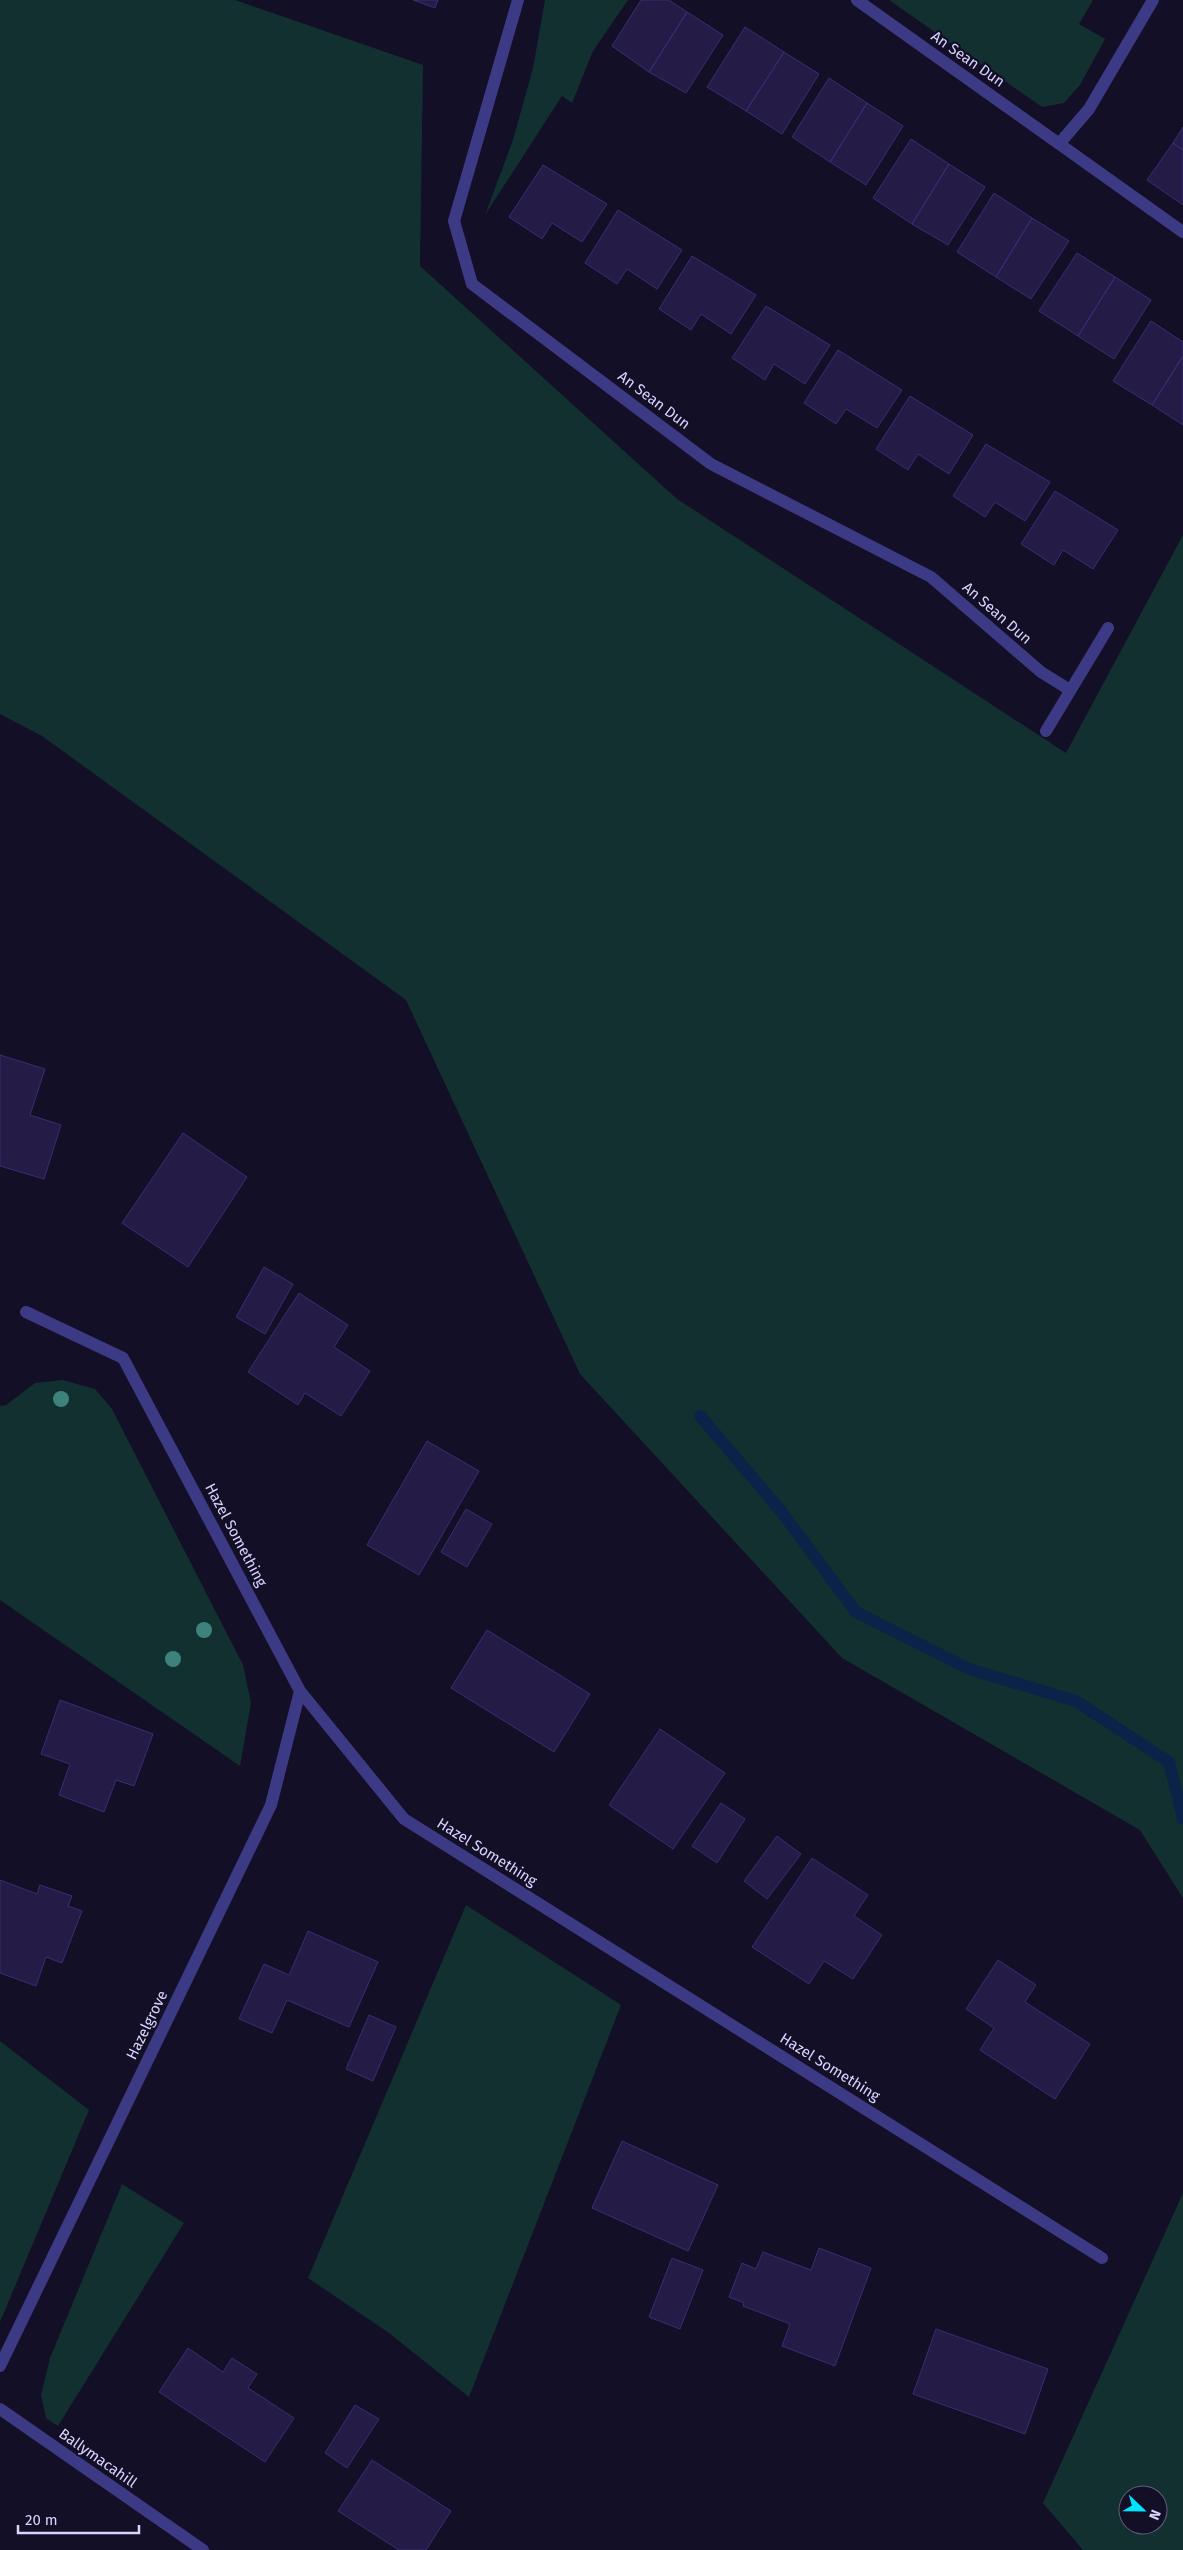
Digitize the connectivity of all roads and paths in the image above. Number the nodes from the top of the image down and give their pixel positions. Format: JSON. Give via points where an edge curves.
{"nodes":[{"id":1,"x":518,"y":0,"type":"edge"},
{"id":2,"x":857,"y":0,"type":"edge"},
{"id":3,"x":1153,"y":0,"type":"edge"},
{"id":4,"x":1060,"y":144,"type":"junction"},
{"id":5,"x":1183,"y":232,"type":"edge"},
{"id":6,"x":1108,"y":628,"type":"dead end"},
{"id":7,"x":1070,"y":690,"type":"junction"},
{"id":8,"x":1046,"y":731,"type":"dead end"},
{"id":9,"x":26,"y":1312,"type":"dead end"},
{"id":10,"x":300,"y":1691,"type":"junction"},
{"id":11,"x":1102,"y":2258,"type":"dead end"},
{"id":12,"x":0,"y":2366,"type":"edge"},
{"id":13,"x":0,"y":2409,"type":"edge"},
{"id":14,"x":202,"y":2550,"type":"edge"}],
"edges":[{"from":1,"to":7,"type":"street","name":"An Sean Dun","via":[[454,221],[472,284],[711,464],[931,577],[1041,672]]},
{"from":2,"to":4,"type":"street","name":"An Sean Dun"},
{"from":3,"to":4,"type":"street","via":[[1089,110]]},
{"from":4,"to":5,"type":"street","name":"An Sean Dun"},
{"from":6,"to":7,"type":"street"},
{"from":7,"to":8,"type":"street"},
{"from":9,"to":10,"type":"street","name":"Hazel Something","via":[[123,1358]]},
{"from":10,"to":11,"type":"street","name":"Hazel Something","via":[[404,1819]]},
{"from":10,"to":12,"type":"street","name":"Hazelgrove","via":[[271,1805]]},
{"from":13,"to":14,"type":"street","name":"Ballymacahill"}]}
